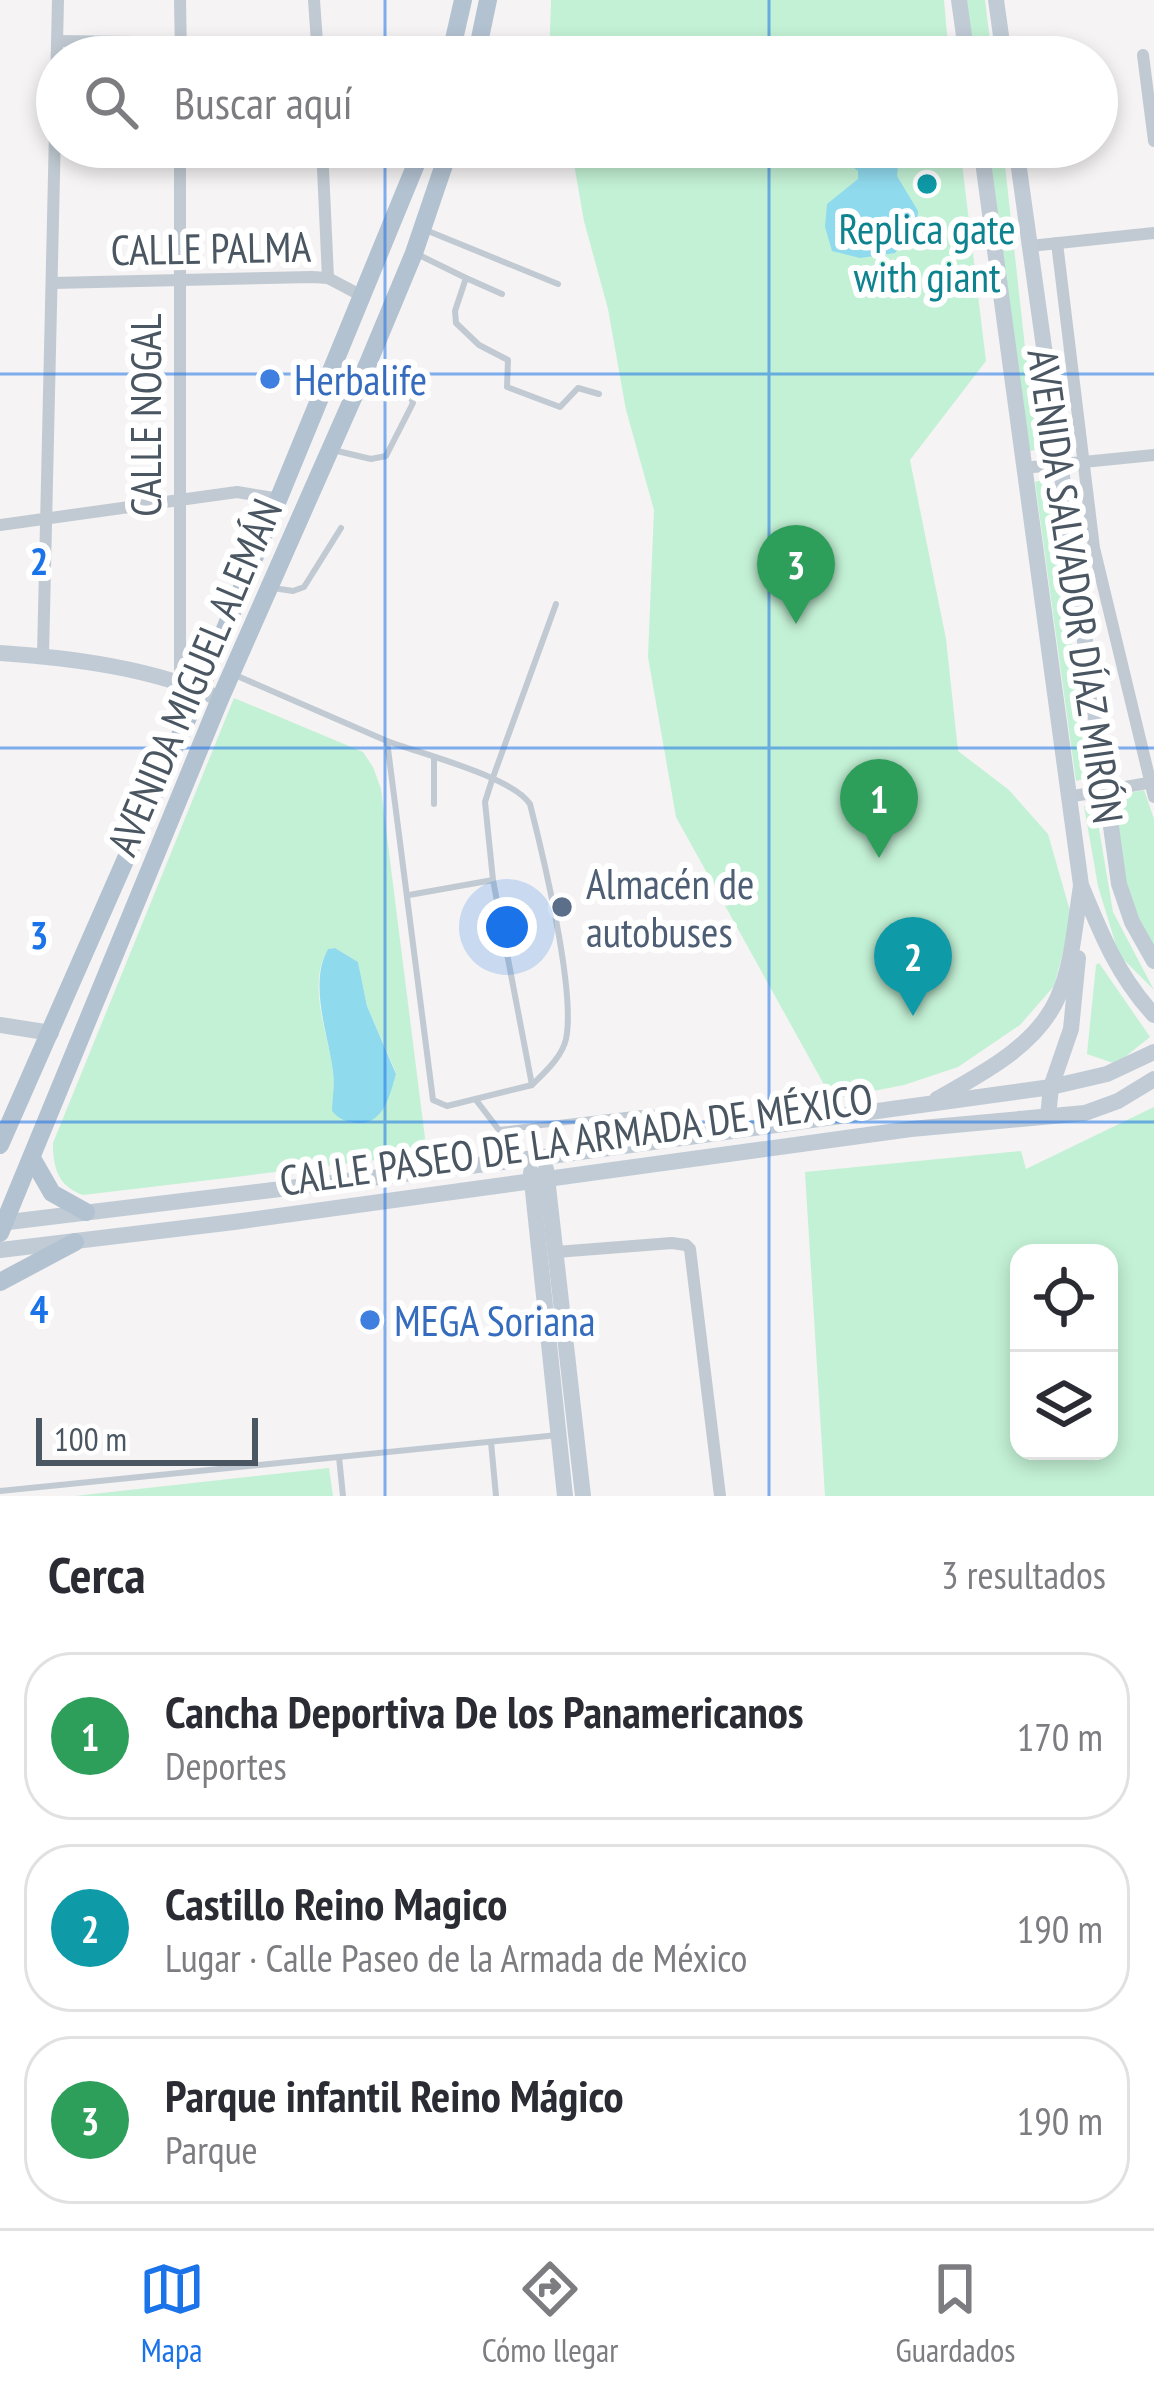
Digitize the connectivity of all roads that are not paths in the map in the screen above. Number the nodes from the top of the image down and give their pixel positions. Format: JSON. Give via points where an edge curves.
{"nodes":[{"id":1,"x":58,"y":0,"type":"edge"},
{"id":2,"x":180,"y":0,"type":"edge"},
{"id":3,"x":314,"y":0,"type":"edge"},
{"id":4,"x":463,"y":0,"type":"edge"},
{"id":5,"x":488,"y":0,"type":"edge"},
{"id":6,"x":959,"y":0,"type":"edge"},
{"id":7,"x":997,"y":0,"type":"edge"},
{"id":8,"x":57,"y":36,"type":"edge"},
{"id":9,"x":181,"y":36,"type":"edge"},
{"id":10,"x":317,"y":36,"type":"edge"},
{"id":11,"x":455,"y":36,"type":"edge"},
{"id":12,"x":480,"y":36,"type":"edge"},
{"id":13,"x":964,"y":36,"type":"edge"},
{"id":14,"x":1001,"y":36,"type":"edge"},
{"id":15,"x":1143,"y":55,"type":"dead end"},
{"id":16,"x":1154,"y":141,"type":"edge"},
{"id":17,"x":55,"y":168,"type":"edge"},
{"id":18,"x":180,"y":168,"type":"edge"},
{"id":19,"x":323,"y":168,"type":"edge"},
{"id":20,"x":415,"y":168,"type":"edge"},
{"id":21,"x":443,"y":168,"type":"edge"},
{"id":22,"x":984,"y":168,"type":"edge"},
{"id":23,"x":1019,"y":168,"type":"edge"},
{"id":24,"x":422,"y":229,"type":"junction"},
{"id":25,"x":1154,"y":233,"type":"edge"},
{"id":26,"x":1057,"y":243,"type":"junction"},
{"id":27,"x":1030,"y":245,"type":"junction"},
{"id":28,"x":414,"y":253,"type":"junction"},
{"id":29,"x":328,"y":278,"type":"junction"},
{"id":30,"x":466,"y":278,"type":"junction"},
{"id":31,"x":179,"y":280,"type":"junction"},
{"id":32,"x":53,"y":283,"type":"junction"},
{"id":33,"x":558,"y":284,"type":"dead end"},
{"id":34,"x":502,"y":294,"type":"dead end"},
{"id":35,"x":364,"y":297,"type":"junction"},
{"id":36,"x":364,"y":374,"type":"junction"},
{"id":37,"x":599,"y":394,"type":"dead end"},
{"id":38,"x":330,"y":449,"type":"junction"},
{"id":39,"x":1154,"y":455,"type":"edge"},
{"id":40,"x":1082,"y":462,"type":"junction"},
{"id":41,"x":1059,"y":465,"type":"junction"},
{"id":42,"x":1023,"y":468,"type":"junction"},
{"id":43,"x":280,"y":499,"type":"junction"},
{"id":44,"x":178,"y":501,"type":"junction"},
{"id":45,"x":49,"y":518,"type":"junction"},
{"id":46,"x":0,"y":525,"type":"edge"},
{"id":47,"x":340,"y":528,"type":"dead end"},
{"id":48,"x":269,"y":587,"type":"junction"},
{"id":49,"x":556,"y":604,"type":"dead end"},
{"id":50,"x":0,"y":653,"type":"edge"},
{"id":51,"x":44,"y":656,"type":"junction"},
{"id":52,"x":232,"y":673,"type":"junction"},
{"id":53,"x":180,"y":683,"type":"junction"},
{"id":54,"x":200,"y":690,"type":"junction"},
{"id":55,"x":220,"y":699,"type":"junction"},
{"id":56,"x":387,"y":741,"type":"junction"},
{"id":57,"x":434,"y":759,"type":"junction"},
{"id":58,"x":492,"y":780,"type":"junction"},
{"id":59,"x":1152,"y":787,"type":"edge"},
{"id":60,"x":1104,"y":791,"type":"junction"},
{"id":61,"x":1068,"y":796,"type":"junction"},
{"id":62,"x":434,"y":804,"type":"dead end"},
{"id":63,"x":493,"y":880,"type":"junction"},
{"id":64,"x":1081,"y":885,"type":"junction"},
{"id":65,"x":409,"y":895,"type":"junction"},
{"id":66,"x":1075,"y":922,"type":"junction"},
{"id":67,"x":1154,"y":961,"type":"edge"},
{"id":68,"x":1154,"y":1015,"type":"edge"},
{"id":69,"x":0,"y":1025,"type":"edge"},
{"id":70,"x":51,"y":1033,"type":"junction"},
{"id":71,"x":1154,"y":1052,"type":"edge"},
{"id":72,"x":1154,"y":1079,"type":"edge"},
{"id":73,"x":532,"y":1085,"type":"junction"},
{"id":74,"x":1051,"y":1087,"type":"junction"},
{"id":75,"x":476,"y":1099,"type":"junction"},
{"id":76,"x":930,"y":1103,"type":"junction"},
{"id":77,"x":1048,"y":1116,"type":"junction"},
{"id":78,"x":717,"y":1133,"type":"junction"},
{"id":79,"x":0,"y":1145,"type":"edge"},
{"id":80,"x":537,"y":1158,"type":"junction"},
{"id":81,"x":33,"y":1160,"type":"junction"},
{"id":82,"x":436,"y":1170,"type":"junction"},
{"id":83,"x":348,"y":1180,"type":"junction"},
{"id":84,"x":540,"y":1181,"type":"junction"},
{"id":85,"x":440,"y":1194,"type":"junction"},
{"id":86,"x":232,"y":1195,"type":"junction"},
{"id":87,"x":352,"y":1205,"type":"junction"},
{"id":88,"x":86,"y":1212,"type":"junction"},
{"id":89,"x":234,"y":1222,"type":"junction"},
{"id":90,"x":2,"y":1226,"type":"edge"},
{"id":91,"x":75,"y":1242,"type":"junction"},
{"id":92,"x":0,"y":1250,"type":"edge"},
{"id":93,"x":556,"y":1252,"type":"junction"},
{"id":94,"x":0,"y":1282,"type":"edge"},
{"id":95,"x":559,"y":1435,"type":"junction"},
{"id":96,"x":491,"y":1442,"type":"junction"},
{"id":97,"x":339,"y":1457,"type":"junction"},
{"id":98,"x":0,"y":1491,"type":"edge"},
{"id":99,"x":343,"y":1496,"type":"edge"},
{"id":100,"x":496,"y":1496,"type":"edge"},
{"id":101,"x":565,"y":1496,"type":"edge"},
{"id":102,"x":583,"y":1496,"type":"edge"},
{"id":103,"x":720,"y":1496,"type":"edge"}],
"edges":[{"from":1,"to":8,"type":"street"},
{"from":2,"to":9,"type":"street"},
{"from":3,"to":10,"type":"street"},
{"from":4,"to":11,"type":"main road"},
{"from":5,"to":12,"type":"main road"},
{"from":6,"to":13,"type":"main road"},
{"from":7,"to":14,"type":"main road"},
{"from":15,"to":16,"type":"street"},
{"from":17,"to":32,"type":"street"},
{"from":18,"to":31,"type":"street","name":"CALLE NOGAL"},
{"from":19,"to":29,"type":"street"},
{"from":20,"to":35,"type":"main road","name":"AVENIDA MIGUEL ALEMÁN"},
{"from":21,"to":24,"type":"main road","name":"AVENIDA MIGUEL ALEMÁN"},
{"from":22,"to":42,"type":"main road","name":"AVENIDA SALVADOR DÍAZ MIRÓN"},
{"from":23,"to":27,"type":"main road","name":"AVENIDA SALVADOR DÍAZ MIRÓN"},
{"from":24,"to":28,"type":"main road","name":"AVENIDA MIGUEL ALEMÁN"},
{"from":24,"to":33,"type":"lane"},
{"from":25,"to":26,"type":"street"},
{"from":26,"to":27,"type":"street"},
{"from":26,"to":40,"type":"street","name":"AVENIDA SALVADOR DÍAZ MIRÓN"},
{"from":27,"to":41,"type":"main road","name":"AVENIDA SALVADOR DÍAZ MIRÓN"},
{"from":28,"to":30,"type":"lane"},
{"from":28,"to":36,"type":"main road","name":"AVENIDA MIGUEL ALEMÁN"},
{"from":29,"to":31,"type":"street","name":"CALLE PALMA"},
{"from":29,"to":35,"type":"street","name":"CALLE PALMA"},
{"from":30,"to":34,"type":"lane"},
{"from":30,"to":37,"type":"lane","via":[[456,323],[508,360],[507,387],[560,406],[578,388]]},
{"from":31,"to":32,"type":"street","name":"CALLE PALMA"},
{"from":31,"to":44,"type":"street","name":"CALLE NOGAL"},
{"from":32,"to":45,"type":"street"},
{"from":35,"to":43,"type":"main road","name":"AVENIDA MIGUEL ALEMÁN"},
{"from":36,"to":38,"type":"main road","name":"AVENIDA MIGUEL ALEMÁN"},
{"from":36,"to":38,"type":"lane","via":[[412,394],[406,419],[382,458]]},
{"from":38,"to":48,"type":"main road","name":"AVENIDA MIGUEL ALEMÁN"},
{"from":39,"to":40,"type":"street"},
{"from":40,"to":41,"type":"street"},
{"from":40,"to":59,"type":"street","name":"AVENIDA SALVADOR DÍAZ MIRÓN","via":[[1094,548]]},
{"from":41,"to":42,"type":"street"},
{"from":41,"to":60,"type":"main road","name":"AVENIDA SALVADOR DÍAZ MIRÓN"},
{"from":42,"to":61,"type":"main road","name":"AVENIDA SALVADOR DÍAZ MIRÓN"},
{"from":43,"to":44,"type":"street","via":[[248,491]]},
{"from":43,"to":54,"type":"main road","name":"AVENIDA MIGUEL ALEMÁN"},
{"from":44,"to":45,"type":"street"},
{"from":44,"to":53,"type":"street","name":"CALLE NOGAL"},
{"from":45,"to":46,"type":"street"},
{"from":45,"to":51,"type":"street"},
{"from":47,"to":48,"type":"lane","via":[[304,587]]},
{"from":48,"to":52,"type":"main road","name":"AVENIDA MIGUEL ALEMÁN"},
{"from":49,"to":58,"type":"lane"},
{"from":50,"to":51,"type":"main road"},
{"from":51,"to":53,"type":"main road"},
{"from":52,"to":55,"type":"main road","name":"AVENIDA MIGUEL ALEMÁN"},
{"from":52,"to":56,"type":"lane"},
{"from":53,"to":54,"type":"main road"},
{"from":54,"to":55,"type":"main road"},
{"from":54,"to":70,"type":"main road","name":"AVENIDA MIGUEL ALEMÁN"},
{"from":55,"to":81,"type":"main road","name":"AVENIDA MIGUEL ALEMÁN"},
{"from":56,"to":57,"type":"lane"},
{"from":56,"to":65,"type":"lane"},
{"from":57,"to":58,"type":"lane"},
{"from":57,"to":62,"type":"lane"},
{"from":58,"to":63,"type":"lane","via":[[484,802]]},
{"from":58,"to":73,"type":"lane","via":[[530,804],[563,972],[566,1041]]},
{"from":59,"to":60,"type":"street"},
{"from":60,"to":61,"type":"street"},
{"from":60,"to":67,"type":"main road","name":"AVENIDA SALVADOR DÍAZ MIRÓN","via":[[1119,884]]},
{"from":61,"to":64,"type":"main road","name":"AVENIDA SALVADOR DÍAZ MIRÓN"},
{"from":63,"to":65,"type":"lane"},
{"from":63,"to":73,"type":"lane"},
{"from":64,"to":66,"type":"main road"},
{"from":64,"to":68,"type":"main road","name":"AVENIDA SALVADOR DÍAZ MIRÓN","via":[[1107,950]]},
{"from":65,"to":75,"type":"lane","via":[[434,1100],[447,1106]]},
{"from":66,"to":74,"type":"main road","via":[[1071,1028]]},
{"from":66,"to":76,"type":"main road","via":[[1058,999],[1045,1018],[993,1068]]},
{"from":69,"to":70,"type":"main road"},
{"from":70,"to":79,"type":"main road","name":"AVENIDA MIGUEL ALEMÁN"},
{"from":71,"to":74,"type":"main road","name":"CALLE PASEO DE LA ARMADA DE MÉXICO"},
{"from":72,"to":77,"type":"main road","name":"CALLE PASEO DE LA ARMADA DE MÉXICO","via":[[1085,1113]]},
{"from":73,"to":75,"type":"lane"},
{"from":74,"to":76,"type":"main road","name":"CALLE PASEO DE LA ARMADA DE MÉXICO"},
{"from":74,"to":77,"type":"main road"},
{"from":75,"to":78,"type":"lane","via":[[499,1130],[651,1112]]},
{"from":76,"to":78,"type":"main road","name":"CALLE PASEO DE LA ARMADA DE MÉXICO"},
{"from":77,"to":84,"type":"main road","name":"CALLE PASEO DE LA ARMADA DE MÉXICO"},
{"from":78,"to":80,"type":"main road","name":"CALLE PASEO DE LA ARMADA DE MÉXICO"},
{"from":80,"to":82,"type":"main road","name":"CALLE PASEO DE LA ARMADA DE MÉXICO"},
{"from":80,"to":84,"type":"main road"},
{"from":81,"to":88,"type":"main road","via":[[52,1193]]},
{"from":81,"to":90,"type":"main road","name":"AVENIDA MIGUEL ALEMÁN"},
{"from":82,"to":83,"type":"main road","name":"CALLE PASEO DE LA ARMADA DE MÉXICO"},
{"from":82,"to":85,"type":"main road"},
{"from":83,"to":86,"type":"main road","name":"CALLE PASEO DE LA ARMADA DE MÉXICO"},
{"from":83,"to":87,"type":"main road"},
{"from":84,"to":85,"type":"main road","name":"CALLE PASEO DE LA ARMADA DE MÉXICO"},
{"from":84,"to":93,"type":"main road"},
{"from":84,"to":95,"type":"main road"},
{"from":85,"to":87,"type":"main road","name":"CALLE PASEO DE LA ARMADA DE MÉXICO"},
{"from":86,"to":88,"type":"main road","name":"CALLE PASEO DE LA ARMADA DE MÉXICO"},
{"from":86,"to":89,"type":"lane"},
{"from":87,"to":89,"type":"main road","name":"CALLE PASEO DE LA ARMADA DE MÉXICO"},
{"from":88,"to":90,"type":"main road","name":"CALLE PASEO DE LA ARMADA DE MÉXICO"},
{"from":89,"to":91,"type":"main road","name":"CALLE PASEO DE LA ARMADA DE MÉXICO"},
{"from":91,"to":92,"type":"main road","name":"CALLE PASEO DE LA ARMADA DE MÉXICO"},
{"from":91,"to":94,"type":"main road"},
{"from":93,"to":102,"type":"main road"},
{"from":93,"to":103,"type":"street","via":[[686,1244],[694,1257]]},
{"from":95,"to":96,"type":"lane"},
{"from":95,"to":101,"type":"main road"},
{"from":96,"to":97,"type":"lane"},
{"from":96,"to":100,"type":"lane"},
{"from":97,"to":98,"type":"lane"},
{"from":97,"to":99,"type":"lane"}]}
